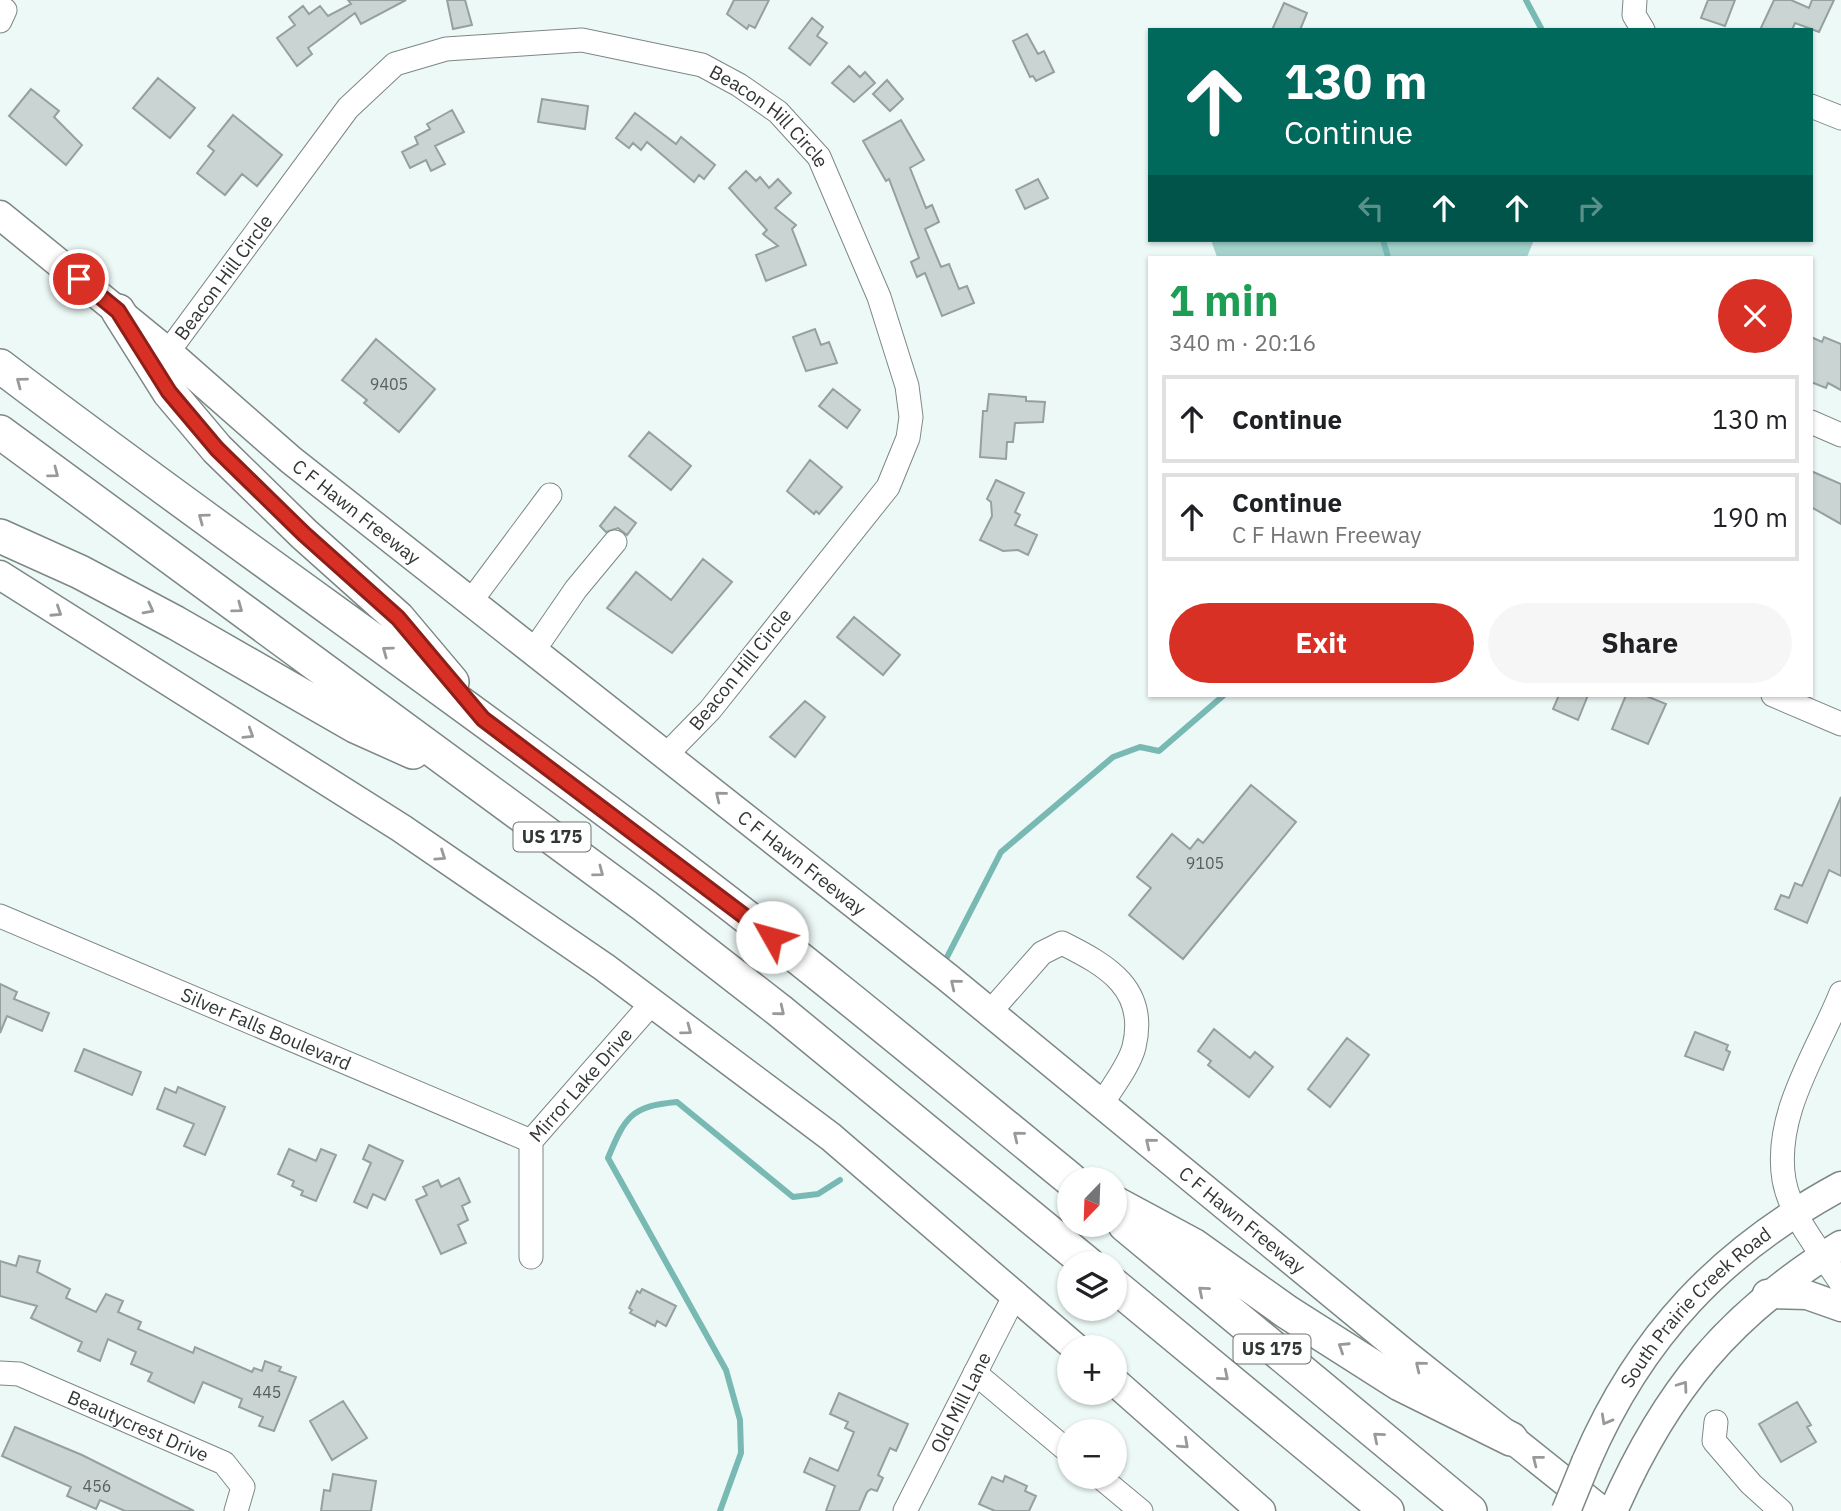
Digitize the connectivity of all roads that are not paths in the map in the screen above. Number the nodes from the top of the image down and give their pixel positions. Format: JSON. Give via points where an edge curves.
{"nodes":[{"id":1,"x":1635,"y":0,"type":"edge"},
{"id":2,"x":1642,"y":28,"type":"edge"},
{"id":3,"x":1813,"y":107,"type":"edge"},
{"id":4,"x":1841,"y":118,"type":"edge"},
{"id":5,"x":0,"y":215,"type":"edge"},
{"id":6,"x":118,"y":311,"type":"junction"},
{"id":7,"x":168,"y":352,"type":"junction"},
{"id":8,"x":0,"y":366,"type":"edge"},
{"id":9,"x":1813,"y":423,"type":"edge"},
{"id":10,"x":0,"y":432,"type":"edge"},
{"id":11,"x":1841,"y":435,"type":"edge"},
{"id":12,"x":550,"y":495,"type":"dead end"},
{"id":13,"x":0,"y":536,"type":"edge"},
{"id":14,"x":615,"y":542,"type":"dead end"},
{"id":15,"x":0,"y":575,"type":"edge"},
{"id":16,"x":471,"y":601,"type":"junction"},
{"id":17,"x":534,"y":650,"type":"junction"},
{"id":18,"x":1778,"y":697,"type":"edge"},
{"id":19,"x":483,"y":719,"type":"junction"},
{"id":20,"x":1841,"y":724,"type":"edge"},
{"id":21,"x":667,"y":754,"type":"junction"},
{"id":22,"x":477,"y":780,"type":"junction"},
{"id":23,"x":0,"y":916,"type":"edge"},
{"id":24,"x":1841,"y":993,"type":"edge"},
{"id":25,"x":651,"y":1004,"type":"junction"},
{"id":26,"x":990,"y":1012,"type":"junction"},
{"id":27,"x":1102,"y":1104,"type":"junction"},
{"id":28,"x":531,"y":1141,"type":"junction"},
{"id":29,"x":1057,"y":1169,"type":"edge"},
{"id":30,"x":1841,"y":1186,"type":"edge"},
{"id":31,"x":1127,"y":1209,"type":"edge"},
{"id":32,"x":1796,"y":1210,"type":"junction"},
{"id":33,"x":1127,"y":1226,"type":"edge"},
{"id":34,"x":1832,"y":1250,"type":"edge"},
{"id":35,"x":1072,"y":1251,"type":"edge"},
{"id":36,"x":531,"y":1257,"type":"dead end"},
{"id":37,"x":1841,"y":1283,"type":"edge"},
{"id":38,"x":1016,"y":1293,"type":"junction"},
{"id":39,"x":1767,"y":1294,"type":"junction"},
{"id":40,"x":1127,"y":1296,"type":"edge"},
{"id":41,"x":1841,"y":1307,"type":"edge"},
{"id":42,"x":1062,"y":1335,"type":"edge"},
{"id":43,"x":0,"y":1373,"type":"edge"},
{"id":44,"x":975,"y":1373,"type":"junction"},
{"id":45,"x":1127,"y":1393,"type":"edge"},
{"id":46,"x":1716,"y":1422,"type":"dead end"},
{"id":47,"x":1511,"y":1439,"type":"junction"},
{"id":48,"x":1057,"y":1441,"type":"edge"},
{"id":49,"x":1114,"y":1489,"type":"edge"},
{"id":50,"x":1619,"y":1499,"type":"edge"},
{"id":51,"x":236,"y":1511,"type":"edge"},
{"id":52,"x":905,"y":1511,"type":"edge"},
{"id":53,"x":1141,"y":1511,"type":"edge"},
{"id":54,"x":1261,"y":1511,"type":"edge"},
{"id":55,"x":1387,"y":1511,"type":"edge"},
{"id":56,"x":1470,"y":1511,"type":"edge"},
{"id":57,"x":1566,"y":1511,"type":"edge"},
{"id":58,"x":1602,"y":1511,"type":"edge"},
{"id":59,"x":1781,"y":1511,"type":"edge"}],
"edges":[{"from":1,"to":2,"type":"street","via":[[1634,15]]},
{"from":3,"to":4,"type":"street"},
{"from":5,"to":6,"type":"main road","name":"C F Hawn Freeway"},
{"from":6,"to":7,"type":"main road","name":"C F Hawn Freeway"},
{"from":6,"to":19,"type":"highway","via":[[169,392],[217,449],[398,618]]},
{"from":7,"to":16,"type":"main road","name":"C F Hawn Freeway","via":[[291,460]]},
{"from":7,"to":21,"type":"street","name":"Beacon Hill Circle","via":[[348,108],[395,64],[446,48],[582,40],[702,65],[778,112],[819,157],[879,297],[907,386],[908,438],[888,487],[710,710]]},
{"from":19,"to":8,"type":"highway","number":"US 175","one_way":true,"via":[[167,493]]},
{"from":9,"to":11,"type":"street"},
{"from":10,"to":22,"type":"highway","number":"US 175","one_way":true},
{"from":12,"to":16,"type":"street"},
{"from":13,"to":22,"type":"highway","one_way":true,"via":[[176,623],[355,726]]},
{"from":14,"to":17,"type":"street"},
{"from":15,"to":25,"type":"main road","one_way":true,"via":[[401,828]]},
{"from":16,"to":17,"type":"main road","name":"C F Hawn Freeway"},
{"from":17,"to":21,"type":"main road","name":"C F Hawn Freeway"},
{"from":18,"to":20,"type":"street"},
{"from":29,"to":19,"type":"highway","number":"US 175","one_way":true,"via":[[812,969]]},
{"from":26,"to":21,"type":"main road","name":"C F Hawn Freeway","one_way":true},
{"from":22,"to":35,"type":"highway","number":"US 175","one_way":true,"via":[[769,1003]]},
{"from":23,"to":28,"type":"street","name":"Silver Falls Boulevard"},
{"from":24,"to":32,"type":"street","via":[[1798,1088],[1785,1139],[1785,1182]]},
{"from":25,"to":28,"type":"street","name":"Mirror Lake Drive"},
{"from":25,"to":38,"type":"main road","one_way":true,"via":[[831,1137]]},
{"from":26,"to":27,"type":"main road","name":"C F Hawn Freeway"},
{"from":26,"to":27,"type":"street","via":[[1042,953],[1062,943],[1094,959],[1128,987],[1137,1013],[1134,1049]]},
{"from":47,"to":27,"type":"main road","name":"C F Hawn Freeway","one_way":true},
{"from":28,"to":36,"type":"street","name":"Mirror Lake Drive"},
{"from":30,"to":32,"type":"main road","name":"South Prairie Creek Road"},
{"from":47,"to":31,"type":"highway","one_way":true,"via":[[1400,1384],[1193,1245]]},
{"from":32,"to":34,"type":"street"},
{"from":32,"to":57,"type":"main road","name":"South Prairie Creek Road","one_way":true,"bridge":true,"via":[[1738,1252],[1669,1322],[1619,1396]]},
{"from":56,"to":33,"type":"highway","number":"US 175","one_way":true},
{"from":34,"to":37,"type":"street"},
{"from":34,"to":39,"type":"main road","name":"South Prairie Creek Road"},
{"from":38,"to":42,"type":"main road"},
{"from":38,"to":44,"type":"street","name":"Old Mill Lane"},
{"from":39,"to":41,"type":"main road","via":[[1807,1294]]},
{"from":50,"to":39,"type":"main road","name":"South Prairie Creek Road","one_way":true,"via":[[1677,1394],[1732,1325]]},
{"from":40,"to":55,"type":"highway","number":"US 175","one_way":true},
{"from":43,"to":51,"type":"street","name":"Beautycrest Drive","via":[[19,1374],[224,1463],[243,1487]]},
{"from":44,"to":48,"type":"street"},
{"from":44,"to":52,"type":"street","name":"Old Mill Lane"},
{"from":45,"to":54,"type":"main road","one_way":true},
{"from":46,"to":59,"type":"street","via":[[1714,1441]]},
{"from":58,"to":47,"type":"main road","name":"C F Hawn Freeway","one_way":true},
{"from":49,"to":53,"type":"street"}]}
